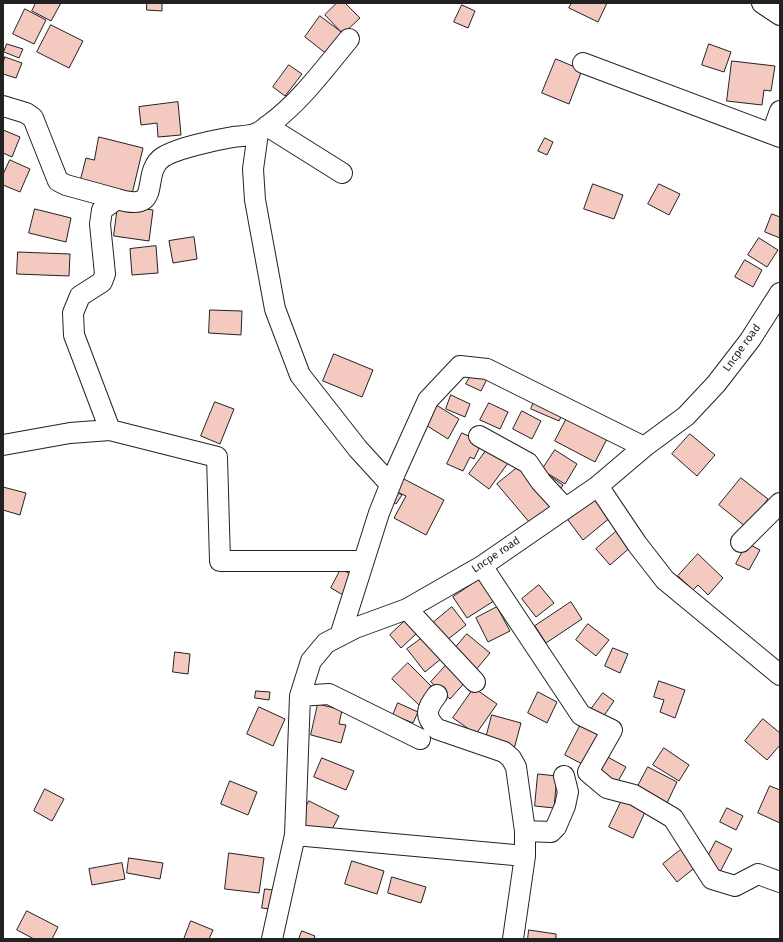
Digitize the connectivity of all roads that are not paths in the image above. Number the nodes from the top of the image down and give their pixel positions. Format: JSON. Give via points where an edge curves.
{"nodes":[{"id":1,"x":762,"y":3,"type":"edge"},
{"id":2,"x":780,"y":15,"type":"edge"},
{"id":3,"x":349,"y":40,"type":"dead end"},
{"id":4,"x":583,"y":63,"type":"dead end"},
{"id":5,"x":3,"y":106,"type":"edge"},
{"id":6,"x":780,"y":111,"type":"edge"},
{"id":7,"x":262,"y":130,"type":"junction"},
{"id":8,"x":776,"y":135,"type":"edge"},
{"id":9,"x":342,"y":173,"type":"dead end"},
{"id":10,"x":117,"y":199,"type":"junction"},
{"id":11,"x":780,"y":293,"type":"edge"},
{"id":12,"x":110,"y":430,"type":"junction"},
{"id":13,"x":479,"y":436,"type":"dead end"},
{"id":14,"x":3,"y":445,"type":"edge"},
{"id":15,"x":644,"y":447,"type":"junction"},
{"id":16,"x":390,"y":484,"type":"junction"},
{"id":17,"x":598,"y":486,"type":"junction"},
{"id":18,"x":780,"y":504,"type":"edge"},
{"id":19,"x":565,"y":508,"type":"junction"},
{"id":20,"x":772,"y":524,"type":"edge"},
{"id":21,"x":741,"y":542,"type":"dead end"},
{"id":22,"x":362,"y":561,"type":"junction"},
{"id":23,"x":482,"y":566,"type":"junction"},
{"id":24,"x":407,"y":609,"type":"junction"},
{"id":25,"x":340,"y":636,"type":"junction"},
{"id":26,"x":780,"y":675,"type":"edge"},
{"id":27,"x":475,"y":682,"type":"dead end"},
{"id":28,"x":437,"y":695,"type":"dead end"},
{"id":29,"x":300,"y":696,"type":"junction"},
{"id":30,"x":420,"y":739,"type":"dead end"},
{"id":31,"x":564,"y":776,"type":"dead end"},
{"id":32,"x":525,"y":831,"type":"junction"},
{"id":33,"x":295,"y":835,"type":"junction"},
{"id":34,"x":525,"y":856,"type":"junction"},
{"id":35,"x":780,"y":882,"type":"edge"},
{"id":36,"x":272,"y":939,"type":"edge"},
{"id":37,"x":513,"y":939,"type":"edge"}],
"edges":[{"from":1,"to":2,"type":"street"},
{"from":3,"to":7,"type":"street","via":[[285,113]]},
{"from":4,"to":8,"type":"street"},
{"from":5,"to":10,"type":"street","via":[[33,118],[58,181]]},
{"from":6,"to":8,"type":"street"},
{"from":7,"to":9,"type":"street"},
{"from":7,"to":10,"type":"street","via":[[211,141],[163,157],[155,166],[146,198],[138,203]]},
{"from":7,"to":16,"type":"street","via":[[253,170],[255,200],[274,309],[300,375],[358,449]]},
{"from":10,"to":12,"type":"street","via":[[102,210],[102,282],[80,296],[74,313],[74,335]]},
{"from":11,"to":15,"type":"street","name":"Lncpe road","via":[[750,340],[716,384],[686,416]]},
{"from":12,"to":14,"type":"street","via":[[70,433]]},
{"from":12,"to":22,"type":"street","via":[[217,457],[220,560]]},
{"from":13,"to":19,"type":"street","via":[[528,463],[541,482]]},
{"from":15,"to":16,"type":"street","via":[[487,369],[460,366],[428,400]]},
{"from":15,"to":17,"type":"street","name":"Lncpe road"},
{"from":16,"to":22,"type":"street"},
{"from":17,"to":19,"type":"street","name":"Lncpe road"},
{"from":17,"to":26,"type":"street","via":[[665,580]]},
{"from":18,"to":20,"type":"street"},
{"from":19,"to":23,"type":"street","name":"Lncpe road"},
{"from":20,"to":21,"type":"street"},
{"from":22,"to":25,"type":"street"},
{"from":23,"to":24,"type":"street","name":"Lncpe road"},
{"from":23,"to":35,"type":"street","via":[[581,715],[612,730],[588,772],[607,788],[634,796],[673,818],[712,879],[735,886],[758,874]]},
{"from":24,"to":25,"type":"street","name":"Lncpe road"},
{"from":24,"to":27,"type":"street"},
{"from":25,"to":29,"type":"street","name":"Lncpe road","via":[[326,643],[311,661]]},
{"from":28,"to":32,"type":"street","via":[[429,705],[428,714],[430,721],[438,729],[504,752],[511,758],[516,767]]},
{"from":29,"to":30,"type":"street","via":[[329,694]]},
{"from":29,"to":33,"type":"street","name":"Lncpe road"},
{"from":31,"to":32,"type":"street","via":[[568,792],[556,827],[551,832]]},
{"from":32,"to":34,"type":"street"},
{"from":33,"to":34,"type":"street"},
{"from":33,"to":36,"type":"street","name":"Lncpe road"},
{"from":34,"to":37,"type":"street"}]}
